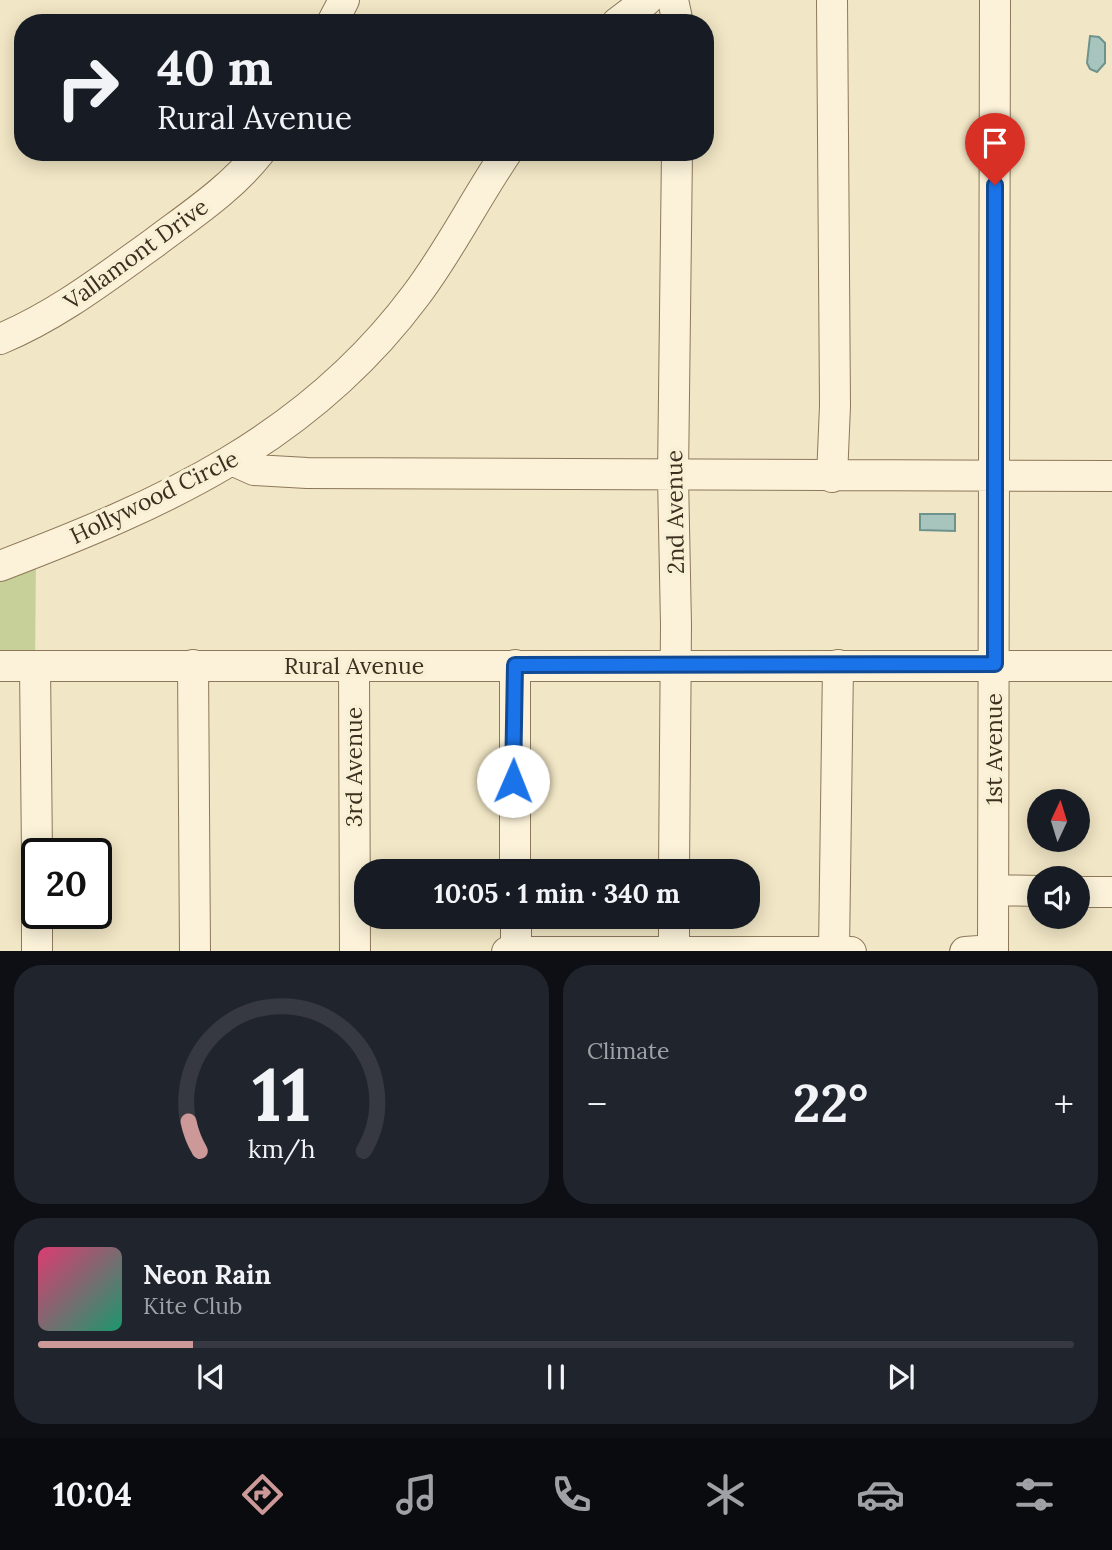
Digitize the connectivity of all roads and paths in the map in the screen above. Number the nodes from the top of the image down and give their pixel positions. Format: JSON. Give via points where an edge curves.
{"nodes":[{"id":1,"x":647,"y":0,"type":"edge"},
{"id":2,"x":832,"y":0,"type":"edge"},
{"id":3,"x":995,"y":0,"type":"edge"},
{"id":4,"x":629,"y":14,"type":"edge"},
{"id":5,"x":253,"y":161,"type":"edge"},
{"id":6,"x":501,"y":161,"type":"edge"},
{"id":7,"x":677,"y":161,"type":"edge"},
{"id":8,"x":0,"y":340,"type":"edge"},
{"id":9,"x":234,"y":461,"type":"junction"},
{"id":10,"x":673,"y":476,"type":"junction"},
{"id":11,"x":993,"y":476,"type":"junction"},
{"id":12,"x":1112,"y":476,"type":"edge"},
{"id":13,"x":832,"y":477,"type":"junction"},
{"id":14,"x":0,"y":566,"type":"edge"},
{"id":15,"x":995,"y":664,"type":"junction"},
{"id":16,"x":193,"y":665,"type":"junction"},
{"id":17,"x":515,"y":665,"type":"junction"},
{"id":18,"x":675,"y":665,"type":"junction"},
{"id":19,"x":0,"y":666,"type":"edge"},
{"id":20,"x":35,"y":666,"type":"junction"},
{"id":21,"x":354,"y":666,"type":"junction"},
{"id":22,"x":838,"y":666,"type":"junction"},
{"id":23,"x":1112,"y":666,"type":"edge"},
{"id":24,"x":37,"y":838,"type":"edge"},
{"id":25,"x":515,"y":859,"type":"edge"},
{"id":26,"x":674,"y":859,"type":"edge"},
{"id":27,"x":994,"y":890,"type":"junction"},
{"id":28,"x":1027,"y":891,"type":"edge"},
{"id":29,"x":1090,"y":892,"type":"edge"},
{"id":30,"x":1112,"y":892,"type":"edge"},
{"id":31,"x":37,"y":929,"type":"edge"},
{"id":32,"x":516,"y":929,"type":"edge"},
{"id":33,"x":674,"y":929,"type":"edge"},
{"id":34,"x":37,"y":951,"type":"edge"},
{"id":35,"x":195,"y":951,"type":"edge"},
{"id":36,"x":355,"y":951,"type":"edge"},
{"id":37,"x":507,"y":951,"type":"edge"},
{"id":38,"x":516,"y":951,"type":"edge"},
{"id":39,"x":674,"y":951,"type":"edge"},
{"id":40,"x":834,"y":951,"type":"edge"},
{"id":41,"x":850,"y":951,"type":"edge"},
{"id":42,"x":983,"y":951,"type":"edge"}],
"edges":[{"from":1,"to":4,"type":"street"},
{"from":2,"to":13,"type":"street"},
{"from":3,"to":11,"type":"street","name":"1st Avenue"},
{"from":5,"to":8,"type":"street","name":"Vallamont Drive","via":[[209,202],[99,283]]},
{"from":6,"to":9,"type":"street","name":"Hollywood Circle","via":[[416,296],[380,339],[288,424]]},
{"from":7,"to":10,"type":"street","name":"2nd Avenue"},
{"from":9,"to":10,"type":"street","via":[[254,470],[307,473]]},
{"from":9,"to":14,"type":"street","name":"Hollywood Circle","via":[[118,518]]},
{"from":10,"to":13,"type":"street"},
{"from":10,"to":18,"type":"street","name":"2nd Avenue"},
{"from":11,"to":12,"type":"street"},
{"from":11,"to":13,"type":"street"},
{"from":11,"to":15,"type":"street","name":"1st Avenue"},
{"from":15,"to":22,"type":"street","name":"Rural Avenue"},
{"from":15,"to":23,"type":"street","name":"Rural Avenue"},
{"from":15,"to":27,"type":"street","name":"1st Avenue"},
{"from":16,"to":20,"type":"street","name":"Rural Avenue"},
{"from":16,"to":21,"type":"street","name":"Rural Avenue"},
{"from":16,"to":35,"type":"street"},
{"from":17,"to":18,"type":"street","name":"Rural Avenue"},
{"from":17,"to":21,"type":"street","name":"Rural Avenue"},
{"from":17,"to":25,"type":"street"},
{"from":18,"to":22,"type":"street","name":"Rural Avenue"},
{"from":18,"to":26,"type":"street","name":"2nd Avenue"},
{"from":19,"to":20,"type":"street","name":"Rural Avenue"},
{"from":20,"to":24,"type":"street"},
{"from":21,"to":36,"type":"street","name":"3rd Avenue"},
{"from":22,"to":40,"type":"street"},
{"from":27,"to":28,"type":"street"},
{"from":27,"to":42,"type":"street","name":"1st Avenue"},
{"from":29,"to":30,"type":"street"},
{"from":31,"to":34,"type":"street"},
{"from":32,"to":38,"type":"street"},
{"from":33,"to":39,"type":"street"},
{"from":37,"to":38,"type":"street"},
{"from":38,"to":39,"type":"street"},
{"from":39,"to":40,"type":"street"},
{"from":40,"to":41,"type":"street"}]}
